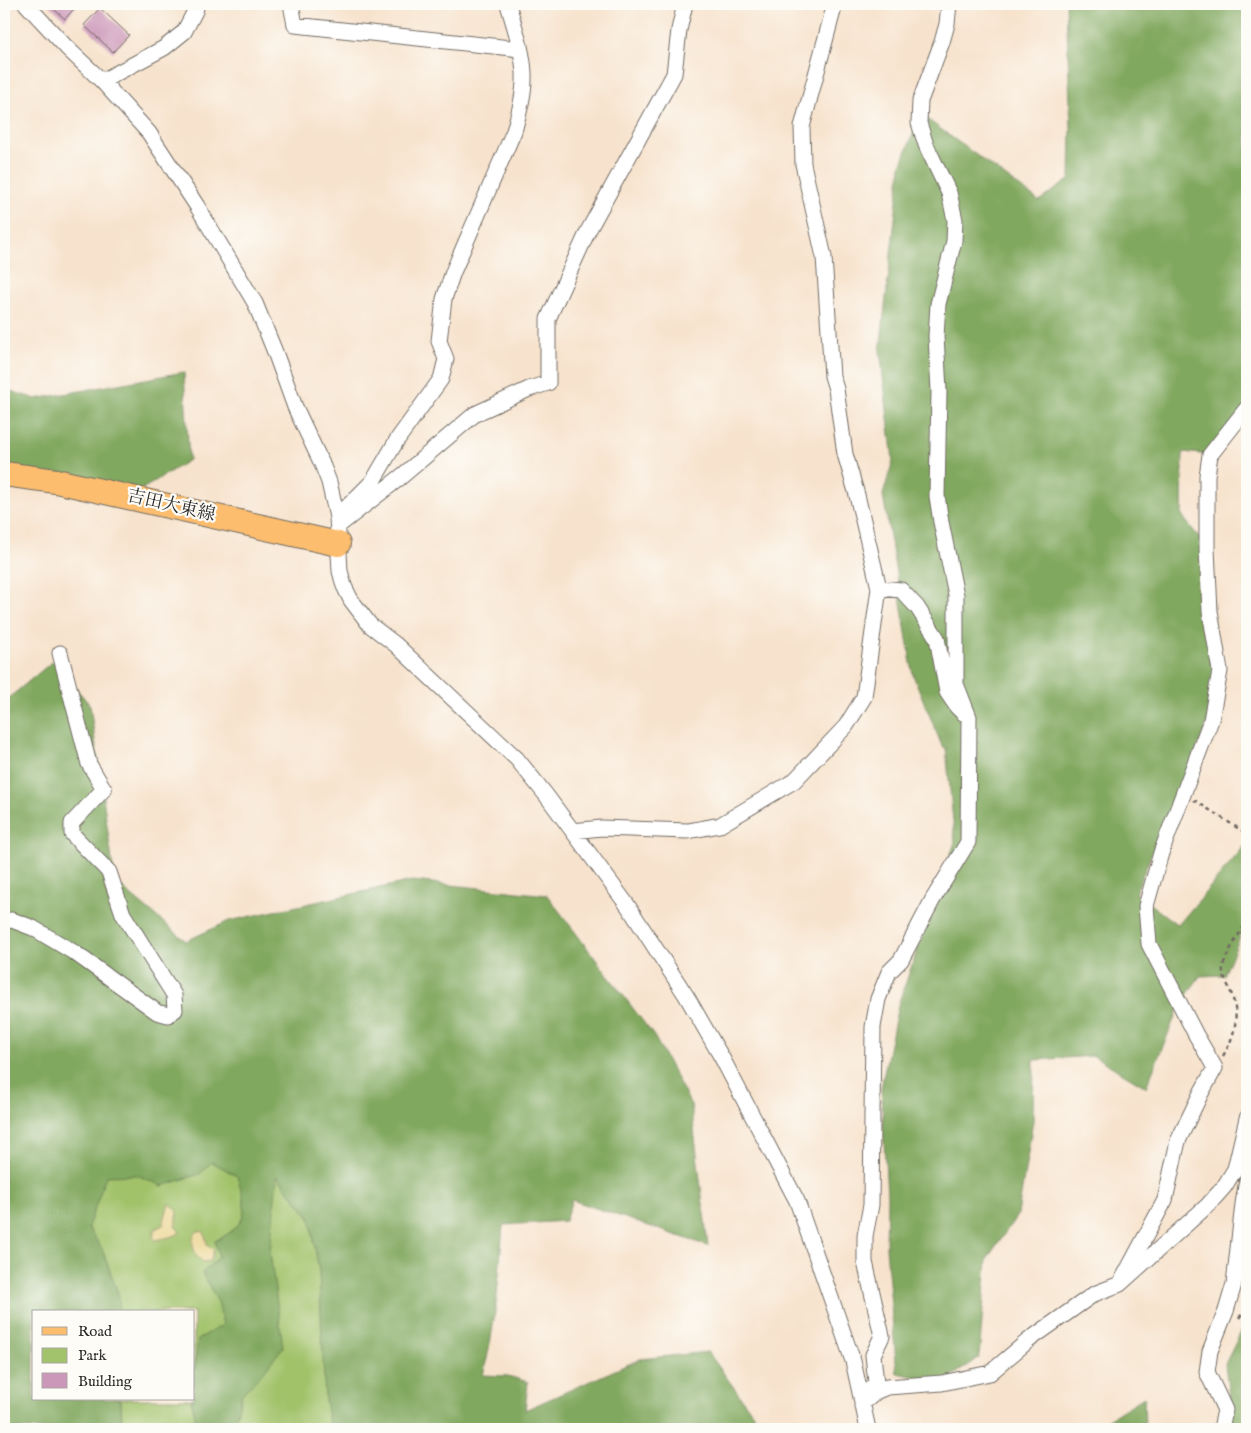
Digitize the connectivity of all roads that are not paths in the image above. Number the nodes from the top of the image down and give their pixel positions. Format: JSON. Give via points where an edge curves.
{"nodes":[{"id":1,"x":26,"y":4,"type":"edge"},
{"id":2,"x":197,"y":4,"type":"edge"},
{"id":3,"x":291,"y":4,"type":"edge"},
{"id":4,"x":508,"y":4,"type":"edge"},
{"id":5,"x":685,"y":4,"type":"edge"},
{"id":6,"x":832,"y":4,"type":"edge"},
{"id":7,"x":949,"y":4,"type":"edge"},
{"id":8,"x":520,"y":49,"type":"junction"},
{"id":9,"x":102,"y":81,"type":"junction"},
{"id":10,"x":1247,"y":408,"type":"edge"},
{"id":11,"x":4,"y":474,"type":"edge"},
{"id":12,"x":338,"y":529,"type":"junction"},
{"id":13,"x":879,"y":588,"type":"junction"},
{"id":14,"x":60,"y":653,"type":"dead end"},
{"id":15,"x":969,"y":717,"type":"junction"},
{"id":16,"x":573,"y":831,"type":"junction"},
{"id":17,"x":4,"y":921,"type":"edge"},
{"id":18,"x":1247,"y":1118,"type":"edge"},
{"id":19,"x":1247,"y":1180,"type":"edge"},
{"id":20,"x":1120,"y":1284,"type":"junction"},
{"id":21,"x":862,"y":1406,"type":"junction"},
{"id":22,"x":868,"y":1429,"type":"edge"},
{"id":23,"x":1221,"y":1429,"type":"edge"}],
"edges":[{"from":1,"to":9,"type":"street"},
{"from":2,"to":9,"type":"street","via":[[184,32],[164,48]]},
{"from":3,"to":8,"type":"street","via":[[295,25]]},
{"from":4,"to":8,"type":"street"},
{"from":5,"to":12,"type":"street","via":[[674,74],[588,231],[548,319],[548,383],[475,414]]},
{"from":6,"to":13,"type":"street","via":[[833,11],[802,127],[804,164],[824,257],[832,376],[845,454]]},
{"from":7,"to":15,"type":"street","via":[[942,42],[920,101],[919,123],[926,146],[949,193],[954,220],[954,241],[938,304],[936,336],[940,391],[938,496],[940,522],[956,595],[956,684]]},
{"from":8,"to":12,"type":"street","via":[[524,74],[514,131],[444,299],[439,341],[446,359],[441,379]]},
{"from":9,"to":12,"type":"street","via":[[149,133],[255,303],[295,407],[322,464],[334,501]]},
{"from":10,"to":20,"type":"street","via":[[1210,456],[1207,476],[1210,611],[1220,671],[1211,720],[1161,852],[1146,906],[1149,944],[1215,1068],[1178,1141],[1165,1200]]},
{"from":11,"to":12,"type":"main road","name":"吉田大東線"},
{"from":12,"to":16,"type":"street","via":[[340,571],[344,586],[360,614],[517,759]]},
{"from":13,"to":15,"type":"street","via":[[901,590],[917,607],[937,638],[947,692],[956,707]]},
{"from":13,"to":16,"type":"street","via":[[864,697],[846,726],[794,781],[720,825],[688,831],[601,828]]},
{"from":14,"to":17,"type":"street","via":[[89,764],[104,789],[72,823],[72,834],[109,872],[123,914],[174,995],[175,1010],[168,1015],[157,1012],[75,953],[33,928],[12,920]]},
{"from":15,"to":21,"type":"street","via":[[968,842],[900,960],[889,972],[878,999],[873,1027],[870,1205],[865,1262],[882,1336],[873,1356],[876,1383]]},
{"from":16,"to":21,"type":"street","via":[[628,906],[687,997],[797,1201],[853,1361]]},
{"from":18,"to":20,"type":"street","via":[[1235,1169],[1224,1187]]},
{"from":19,"to":23,"type":"street","via":[[1234,1284],[1210,1351],[1207,1372],[1224,1410]]},
{"from":20,"to":21,"type":"street","via":[[1094,1294],[1029,1340],[990,1373],[887,1388],[877,1392]]},
{"from":21,"to":22,"type":"street"}]}
